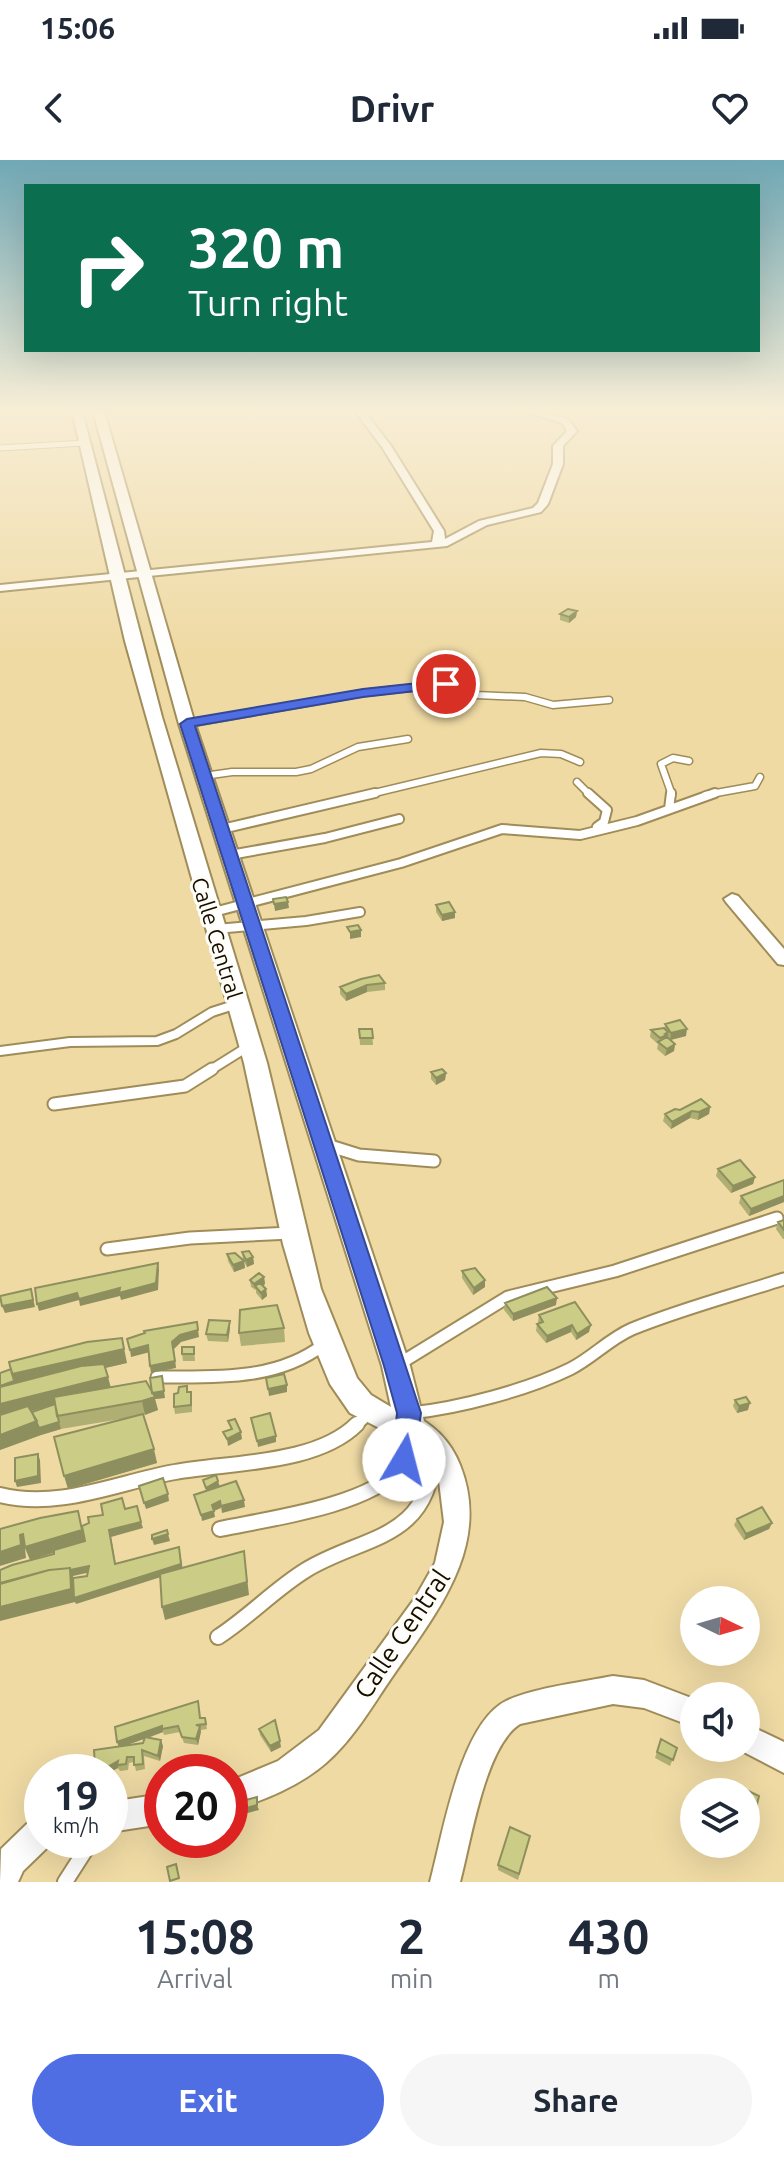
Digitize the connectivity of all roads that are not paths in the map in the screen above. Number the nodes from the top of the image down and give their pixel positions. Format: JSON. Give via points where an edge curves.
{"nodes":[{"id":1,"x":96,"y":491,"type":"edge"},
{"id":2,"x":122,"y":491,"type":"edge"},
{"id":3,"x":414,"y":491,"type":"edge"},
{"id":4,"x":548,"y":491,"type":"edge"},
{"id":5,"x":435,"y":545,"type":"junction"},
{"id":6,"x":146,"y":572,"type":"junction"},
{"id":7,"x":117,"y":575,"type":"junction"},
{"id":8,"x":0,"y":588,"type":"edge"},
{"id":9,"x":609,"y":700,"type":"dead end"},
{"id":10,"x":187,"y":724,"type":"junction"},
{"id":11,"x":408,"y":739,"type":"dead end"},
{"id":12,"x":689,"y":761,"type":"dead end"},
{"id":13,"x":580,"y":762,"type":"dead end"},
{"id":14,"x":204,"y":776,"type":"junction"},
{"id":15,"x":760,"y":777,"type":"dead end"},
{"id":16,"x":577,"y":782,"type":"dead end"},
{"id":17,"x":669,"y":809,"type":"junction"},
{"id":18,"x":399,"y":819,"type":"dead end"},
{"id":19,"x":222,"y":829,"type":"junction"},
{"id":20,"x":587,"y":833,"type":"junction"},
{"id":21,"x":230,"y":855,"type":"junction"},
{"id":22,"x":732,"y":899,"type":"dead end"},
{"id":23,"x":360,"y":912,"type":"dead end"},
{"id":24,"x":250,"y":915,"type":"junction"},
{"id":25,"x":212,"y":921,"type":"junction"},
{"id":26,"x":784,"y":960,"type":"edge"},
{"id":27,"x":237,"y":1004,"type":"junction"},
{"id":28,"x":249,"y":1046,"type":"junction"},
{"id":29,"x":0,"y":1051,"type":"edge"},
{"id":30,"x":54,"y":1104,"type":"dead end"},
{"id":31,"x":325,"y":1144,"type":"junction"},
{"id":32,"x":434,"y":1161,"type":"dead end"},
{"id":33,"x":777,"y":1218,"type":"dead end"},
{"id":34,"x":295,"y":1232,"type":"junction"},
{"id":35,"x":107,"y":1249,"type":"dead end"},
{"id":36,"x":784,"y":1279,"type":"edge"},
{"id":37,"x":328,"y":1340,"type":"junction"},
{"id":38,"x":396,"y":1366,"type":"junction"},
{"id":39,"x":157,"y":1377,"type":"edge"},
{"id":40,"x":369,"y":1413,"type":"junction"},
{"id":41,"x":417,"y":1426,"type":"junction"},
{"id":42,"x":0,"y":1495,"type":"edge"},
{"id":43,"x":220,"y":1529,"type":"dead end"},
{"id":44,"x":218,"y":1637,"type":"dead end"},
{"id":45,"x":680,"y":1708,"type":"edge"},
{"id":46,"x":760,"y":1745,"type":"edge"},
{"id":47,"x":784,"y":1758,"type":"edge"},
{"id":48,"x":248,"y":1791,"type":"edge"},
{"id":49,"x":24,"y":1848,"type":"edge"},
{"id":50,"x":80,"y":1858,"type":"edge"},
{"id":51,"x":2,"y":1882,"type":"edge"},
{"id":52,"x":65,"y":1882,"type":"edge"},
{"id":53,"x":445,"y":1882,"type":"edge"}],
"edges":[{"from":1,"to":7,"type":"street","name":"Calle Central"},
{"from":2,"to":6,"type":"street","name":"Calle Central"},
{"from":3,"to":5,"type":"street","via":[[439,531]]},
{"from":4,"to":5,"type":"street","via":[[533,513],[483,523]]},
{"from":5,"to":6,"type":"street"},
{"from":6,"to":7,"type":"street"},
{"from":6,"to":10,"type":"street","name":"Calle Central"},
{"from":7,"to":8,"type":"street"},
{"from":7,"to":25,"type":"street","name":"Calle Central"},
{"from":9,"to":10,"type":"lane","via":[[553,705],[525,697],[476,695],[446,684]]},
{"from":10,"to":14,"type":"street","name":"Calle Central"},
{"from":11,"to":14,"type":"lane","via":[[358,747],[296,772]]},
{"from":12,"to":17,"type":"lane","via":[[673,758],[661,764],[672,794]]},
{"from":13,"to":19,"type":"lane","via":[[541,753]]},
{"from":14,"to":19,"type":"street","name":"Calle Central"},
{"from":15,"to":17,"type":"lane","via":[[755,786],[707,794]]},
{"from":16,"to":20,"type":"lane","via":[[607,810],[604,822]]},
{"from":17,"to":20,"type":"lane"},
{"from":18,"to":21,"type":"lane"},
{"from":19,"to":21,"type":"street","name":"Calle Central"},
{"from":20,"to":24,"type":"lane","via":[[502,829]]},
{"from":21,"to":24,"type":"street","name":"Calle Central"},
{"from":22,"to":26,"type":"street"},
{"from":23,"to":24,"type":"lane"},
{"from":24,"to":25,"type":"lane"},
{"from":24,"to":25,"type":"lane"},
{"from":24,"to":31,"type":"street","name":"Calle Central"},
{"from":25,"to":27,"type":"street","name":"Calle Central"},
{"from":27,"to":28,"type":"street","name":"Calle Central"},
{"from":27,"to":29,"type":"lane","via":[[157,1041],[70,1042]]},
{"from":28,"to":30,"type":"lane","via":[[185,1086]]},
{"from":28,"to":34,"type":"street","name":"Calle Central"},
{"from":31,"to":32,"type":"lane","via":[[359,1155]]},
{"from":31,"to":38,"type":"street","name":"Calle Central"},
{"from":33,"to":38,"type":"lane","via":[[679,1252],[512,1295]]},
{"from":34,"to":35,"type":"lane"},
{"from":34,"to":37,"type":"street","name":"Calle Central"},
{"from":36,"to":41,"type":"lane","via":[[632,1329],[573,1368],[447,1409]]},
{"from":37,"to":39,"type":"lane","via":[[308,1357],[261,1371],[229,1377]]},
{"from":37,"to":40,"type":"street","name":"Calle Central","via":[[341,1377]]},
{"from":38,"to":41,"type":"street","name":"Calle Central"},
{"from":40,"to":41,"type":"street"},
{"from":40,"to":42,"type":"lane","via":[[342,1438],[301,1451],[62,1496]]},
{"from":41,"to":43,"type":"lane","via":[[397,1472],[370,1490]]},
{"from":41,"to":44,"type":"lane","via":[[431,1477],[403,1523],[382,1539],[327,1557],[302,1572]]},
{"from":41,"to":48,"type":"street","name":"Calle Central","via":[[445,1457],[452,1476],[459,1521],[447,1571],[337,1731],[297,1766]]},
{"from":45,"to":53,"type":"street","via":[[644,1694],[613,1690],[515,1711],[499,1721],[480,1751]]},
{"from":46,"to":47,"type":"street"},
{"from":49,"to":51,"type":"street"},
{"from":50,"to":52,"type":"lane"}]}
